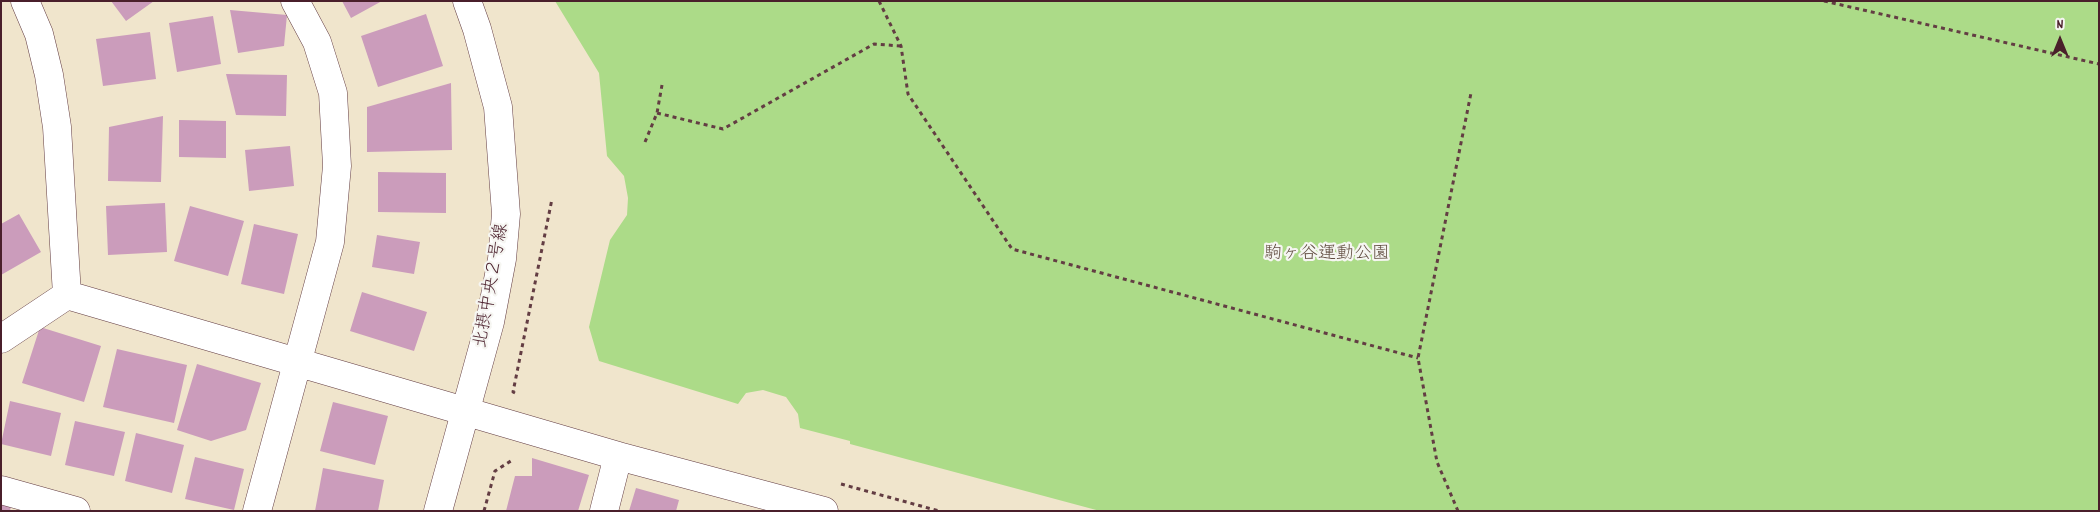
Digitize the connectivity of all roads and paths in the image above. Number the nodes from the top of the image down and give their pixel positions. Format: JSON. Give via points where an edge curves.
{"nodes":[{"id":1,"x":25,"y":1,"type":"edge"},
{"id":2,"x":295,"y":1,"type":"edge"},
{"id":3,"x":467,"y":1,"type":"edge"},
{"id":4,"x":879,"y":1,"type":"edge"},
{"id":5,"x":1824,"y":1,"type":"edge"},
{"id":6,"x":901,"y":46,"type":"junction"},
{"id":7,"x":2099,"y":64,"type":"edge"},
{"id":8,"x":662,"y":85,"type":"dead end"},
{"id":9,"x":1471,"y":93,"type":"dead end"},
{"id":10,"x":657,"y":113,"type":"junction"},
{"id":11,"x":645,"y":142,"type":"dead end"},
{"id":12,"x":552,"y":200,"type":"dead end"},
{"id":13,"x":67,"y":295,"type":"junction"},
{"id":14,"x":1,"y":339,"type":"edge"},
{"id":15,"x":1418,"y":358,"type":"junction"},
{"id":16,"x":296,"y":361,"type":"junction"},
{"id":17,"x":513,"y":392,"type":"dead end"},
{"id":18,"x":466,"y":412,"type":"junction"},
{"id":19,"x":618,"y":456,"type":"junction"},
{"id":20,"x":516,"y":458,"type":"dead end"},
{"id":21,"x":1,"y":490,"type":"edge"},
{"id":22,"x":76,"y":511,"type":"edge"},
{"id":23,"x":257,"y":511,"type":"edge"},
{"id":24,"x":438,"y":511,"type":"edge"},
{"id":25,"x":484,"y":511,"type":"edge"},
{"id":26,"x":604,"y":511,"type":"edge"},
{"id":27,"x":824,"y":511,"type":"edge"},
{"id":28,"x":1458,"y":511,"type":"edge"}],
"edges":[{"from":1,"to":13,"type":"street","via":[[39,34],[57,127]]},
{"from":2,"to":16,"type":"street","via":[[317,42],[332,93],[337,166],[330,242]]},
{"from":3,"to":18,"type":"street","name":"北摂中央２号線","via":[[498,107],[506,214],[502,259],[490,322]]},
{"from":4,"to":6,"type":"path"},
{"from":5,"to":7,"type":"path"},
{"from":6,"to":10,"type":"path","via":[[874,44],[723,130]]},
{"from":6,"to":15,"type":"path","via":[[908,94],[1012,248]]},
{"from":8,"to":10,"type":"path"},
{"from":9,"to":15,"type":"path"},
{"from":10,"to":11,"type":"path"},
{"from":12,"to":17,"type":"path"},
{"from":13,"to":14,"type":"street"},
{"from":13,"to":16,"type":"street"},
{"from":15,"to":28,"type":"path","via":[[1437,462]]},
{"from":16,"to":18,"type":"street"},
{"from":16,"to":23,"type":"street"},
{"from":18,"to":19,"type":"street"},
{"from":18,"to":24,"type":"street","name":"北摂中央２号線"},
{"from":19,"to":26,"type":"street"},
{"from":19,"to":27,"type":"street"},
{"from":20,"to":25,"type":"path","via":[[495,471]]},
{"from":21,"to":22,"type":"street"}]}
